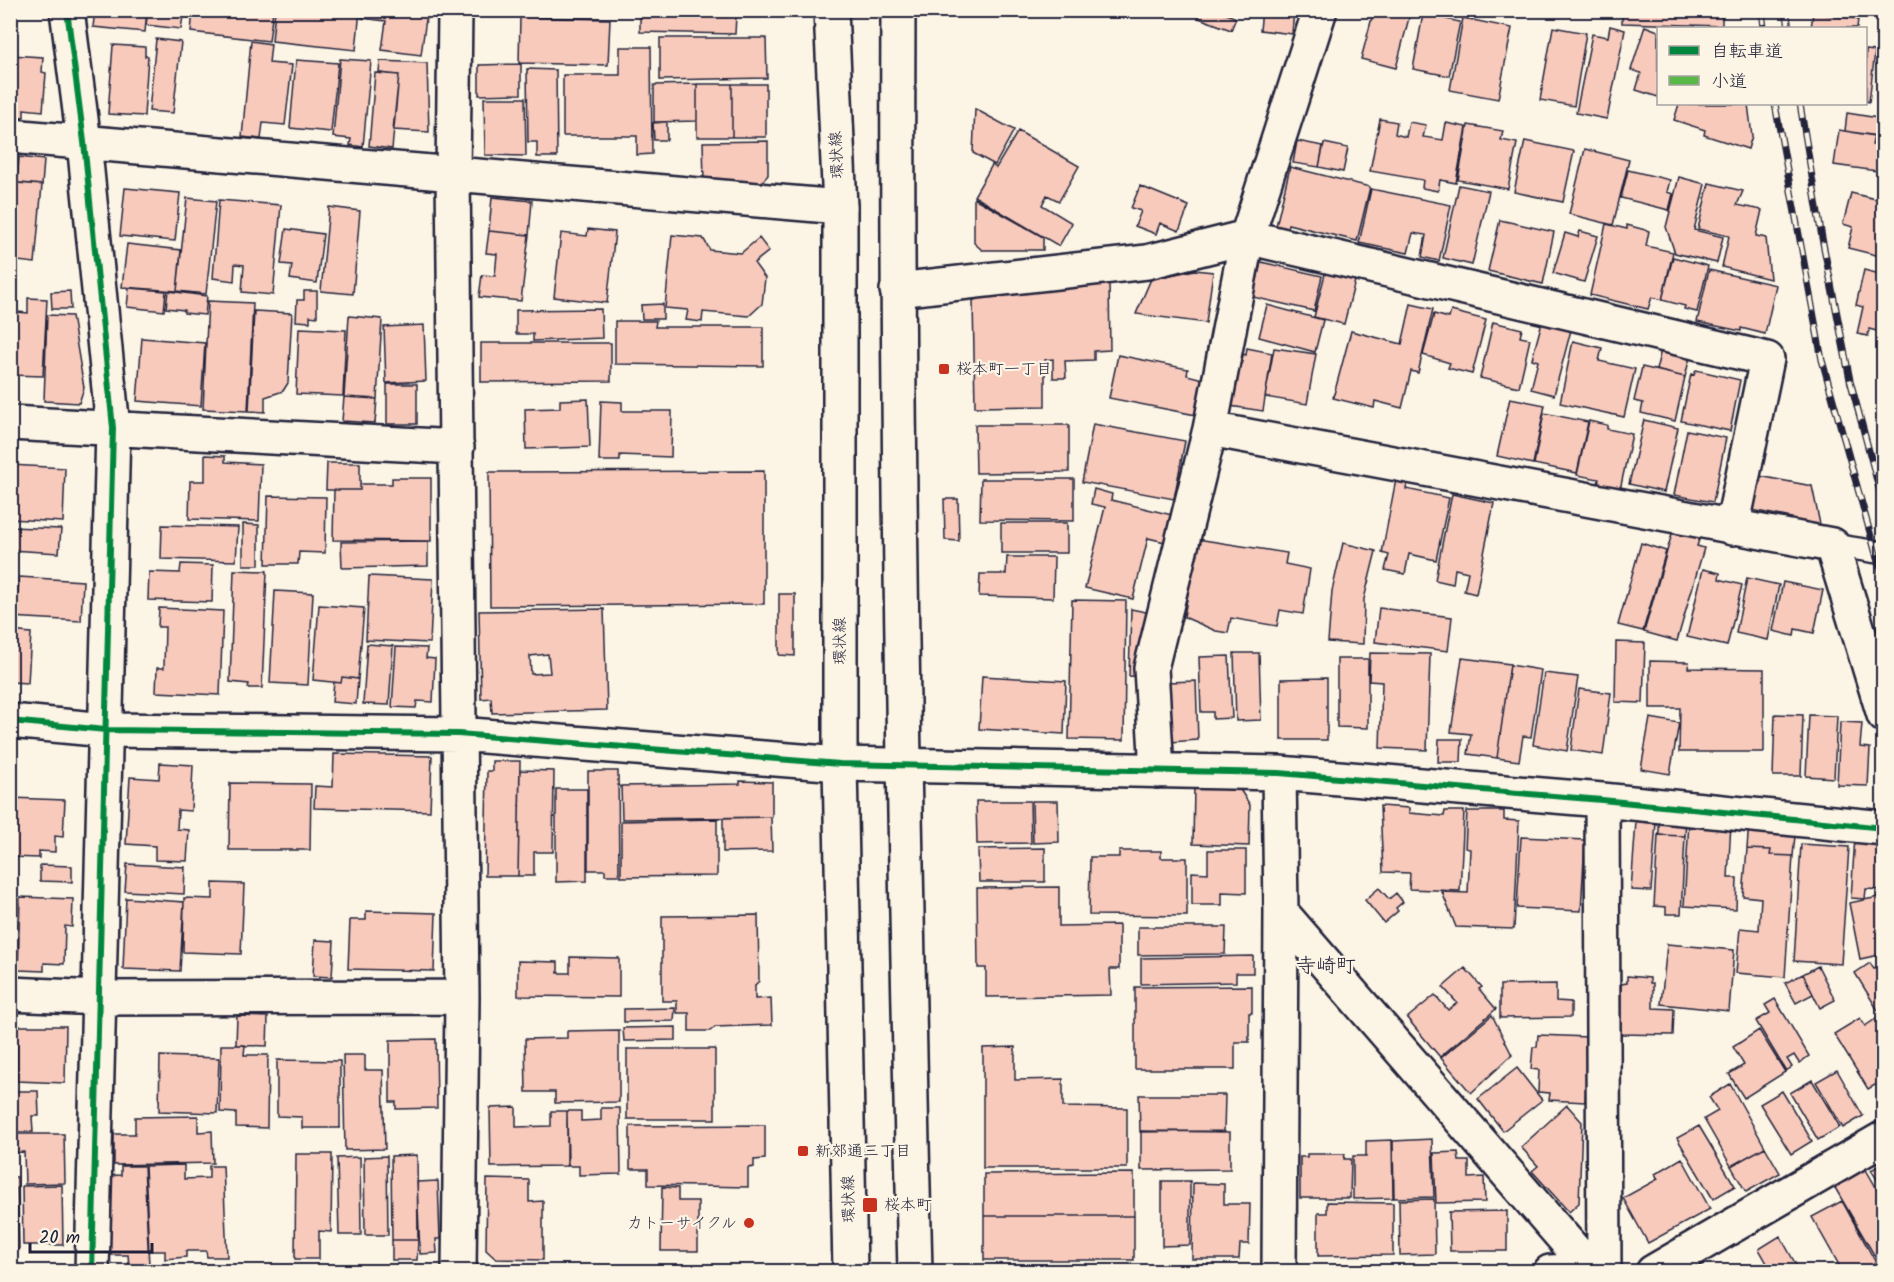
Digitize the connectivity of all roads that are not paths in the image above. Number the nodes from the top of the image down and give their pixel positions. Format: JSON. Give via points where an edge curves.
{"nodes":[{"id":1,"x":67,"y":10,"type":"edge"},
{"id":2,"x":455,"y":10,"type":"edge"},
{"id":3,"x":831,"y":10,"type":"edge"},
{"id":4,"x":898,"y":10,"type":"edge"},
{"id":5,"x":1320,"y":10,"type":"edge"},
{"id":6,"x":10,"y":136,"type":"edge"},
{"id":7,"x":84,"y":142,"type":"junction"},
{"id":8,"x":453,"y":174,"type":"junction"},
{"id":9,"x":840,"y":207,"type":"junction"},
{"id":10,"x":1247,"y":237,"type":"junction"},
{"id":11,"x":897,"y":290,"type":"junction"},
{"id":12,"x":10,"y":423,"type":"edge"},
{"id":13,"x":113,"y":428,"type":"junction"},
{"id":14,"x":1210,"y":429,"type":"junction"},
{"id":15,"x":457,"y":447,"type":"junction"},
{"id":16,"x":1732,"y":528,"type":"junction"},
{"id":17,"x":1832,"y":545,"type":"junction"},
{"id":18,"x":1884,"y":553,"type":"edge"},
{"id":19,"x":1884,"y":715,"type":"edge"},
{"id":20,"x":10,"y":722,"type":"edge"},
{"id":21,"x":106,"y":730,"type":"junction"},
{"id":22,"x":458,"y":734,"type":"junction"},
{"id":23,"x":840,"y":764,"type":"junction"},
{"id":24,"x":904,"y":766,"type":"junction"},
{"id":25,"x":1157,"y":771,"type":"junction"},
{"id":26,"x":1279,"y":772,"type":"junction"},
{"id":27,"x":1602,"y":800,"type":"junction"},
{"id":28,"x":1884,"y":828,"type":"edge"},
{"id":29,"x":1281,"y":912,"type":"junction"},
{"id":30,"x":10,"y":994,"type":"edge"},
{"id":31,"x":462,"y":997,"type":"junction"},
{"id":32,"x":99,"y":998,"type":"junction"},
{"id":33,"x":1884,"y":1138,"type":"edge"},
{"id":34,"x":1596,"y":1271,"type":"edge"},
{"id":35,"x":92,"y":1272,"type":"edge"},
{"id":36,"x":459,"y":1272,"type":"edge"},
{"id":37,"x":850,"y":1272,"type":"edge"},
{"id":38,"x":915,"y":1272,"type":"edge"},
{"id":39,"x":1279,"y":1272,"type":"edge"},
{"id":40,"x":1550,"y":1272,"type":"edge"},
{"id":41,"x":1653,"y":1272,"type":"edge"}],
"edges":[{"from":1,"to":7,"type":"street"},
{"from":2,"to":8,"type":"street"},
{"from":3,"to":9,"type":"street","name":"環状線"},
{"from":4,"to":11,"type":"street"},
{"from":5,"to":10,"type":"street"},
{"from":6,"to":7,"type":"street"},
{"from":7,"to":8,"type":"street"},
{"from":7,"to":13,"type":"street"},
{"from":8,"to":9,"type":"street"},
{"from":8,"to":15,"type":"street"},
{"from":9,"to":23,"type":"street","name":"環状線"},
{"from":10,"to":11,"type":"street","via":[[1147,262]]},
{"from":10,"to":14,"type":"street"},
{"from":10,"to":16,"type":"street","via":[[1767,359]]},
{"from":11,"to":24,"type":"street"},
{"from":12,"to":13,"type":"street"},
{"from":13,"to":15,"type":"street"},
{"from":13,"to":21,"type":"street"},
{"from":14,"to":16,"type":"street"},
{"from":14,"to":25,"type":"street","via":[[1151,668]]},
{"from":15,"to":22,"type":"street"},
{"from":16,"to":17,"type":"street"},
{"from":17,"to":18,"type":"lane"},
{"from":17,"to":19,"type":"street"},
{"from":20,"to":21,"type":"street"},
{"from":21,"to":22,"type":"street"},
{"from":21,"to":32,"type":"street"},
{"from":22,"to":23,"type":"street"},
{"from":22,"to":31,"type":"street"},
{"from":23,"to":24,"type":"street"},
{"from":23,"to":37,"type":"street","name":"環状線"},
{"from":24,"to":25,"type":"street"},
{"from":24,"to":38,"type":"street"},
{"from":25,"to":26,"type":"street"},
{"from":26,"to":27,"type":"street"},
{"from":26,"to":29,"type":"street"},
{"from":27,"to":28,"type":"street"},
{"from":27,"to":34,"type":"street"},
{"from":29,"to":34,"type":"street"},
{"from":29,"to":39,"type":"street"},
{"from":30,"to":32,"type":"street"},
{"from":31,"to":32,"type":"street"},
{"from":31,"to":36,"type":"street"},
{"from":32,"to":35,"type":"street"},
{"from":33,"to":41,"type":"street"},
{"from":34,"to":40,"type":"street"}]}
